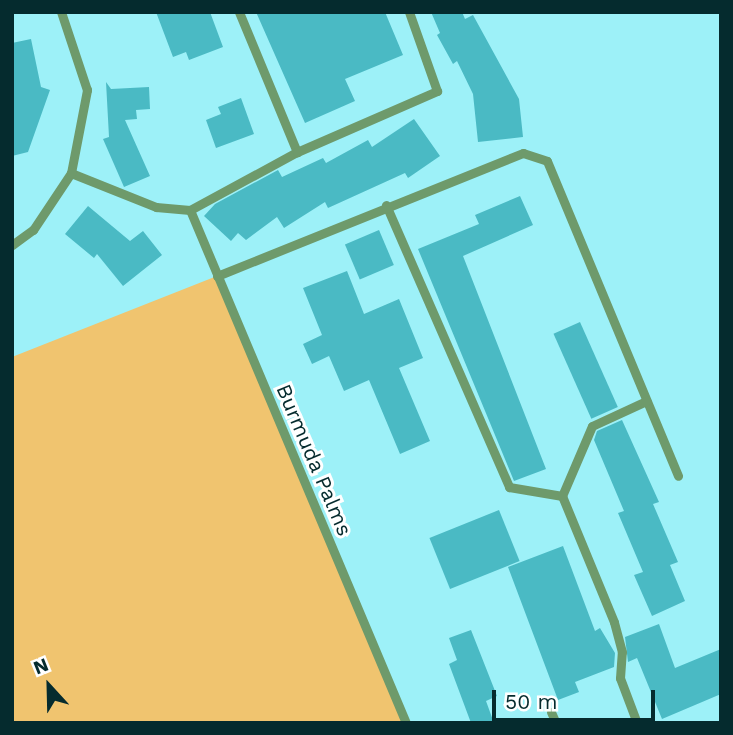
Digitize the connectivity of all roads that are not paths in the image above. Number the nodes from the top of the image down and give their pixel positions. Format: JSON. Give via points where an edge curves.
{"nodes":[{"id":1,"x":61,"y":12,"type":"edge"},
{"id":2,"x":239,"y":12,"type":"edge"},
{"id":3,"x":409,"y":12,"type":"edge"},
{"id":4,"x":297,"y":152,"type":"junction"},
{"id":5,"x":71,"y":173,"type":"junction"},
{"id":6,"x":386,"y":205,"type":"junction"},
{"id":7,"x":190,"y":210,"type":"junction"},
{"id":8,"x":12,"y":245,"type":"edge"},
{"id":9,"x":217,"y":276,"type":"junction"},
{"id":10,"x":646,"y":401,"type":"junction"},
{"id":11,"x":678,"y":476,"type":"dead end"},
{"id":12,"x":562,"y":496,"type":"junction"},
{"id":13,"x":551,"y":712,"type":"dead end"},
{"id":14,"x":406,"y":723,"type":"edge"},
{"id":15,"x":556,"y":723,"type":"edge"},
{"id":16,"x":637,"y":723,"type":"edge"}],
"edges":[{"from":1,"to":5,"type":"lane","via":[[88,90]]},
{"from":2,"to":4,"type":"lane"},
{"from":3,"to":4,"type":"lane","via":[[437,91]]},
{"from":4,"to":7,"type":"lane"},
{"from":5,"to":7,"type":"lane","via":[[156,207]]},
{"from":5,"to":8,"type":"lane","via":[[33,230]]},
{"from":6,"to":9,"type":"lane"},
{"from":6,"to":10,"type":"lane","via":[[523,153],[547,161]]},
{"from":6,"to":12,"type":"lane","via":[[509,487]]},
{"from":7,"to":9,"type":"lane","name":"Burmuda Palms"},
{"from":9,"to":14,"type":"lane","name":"Burmuda Palms"},
{"from":10,"to":11,"type":"lane"},
{"from":10,"to":12,"type":"lane","via":[[592,426]]},
{"from":12,"to":16,"type":"lane","via":[[614,622],[622,652],[620,678]]},
{"from":13,"to":15,"type":"lane"}]}
